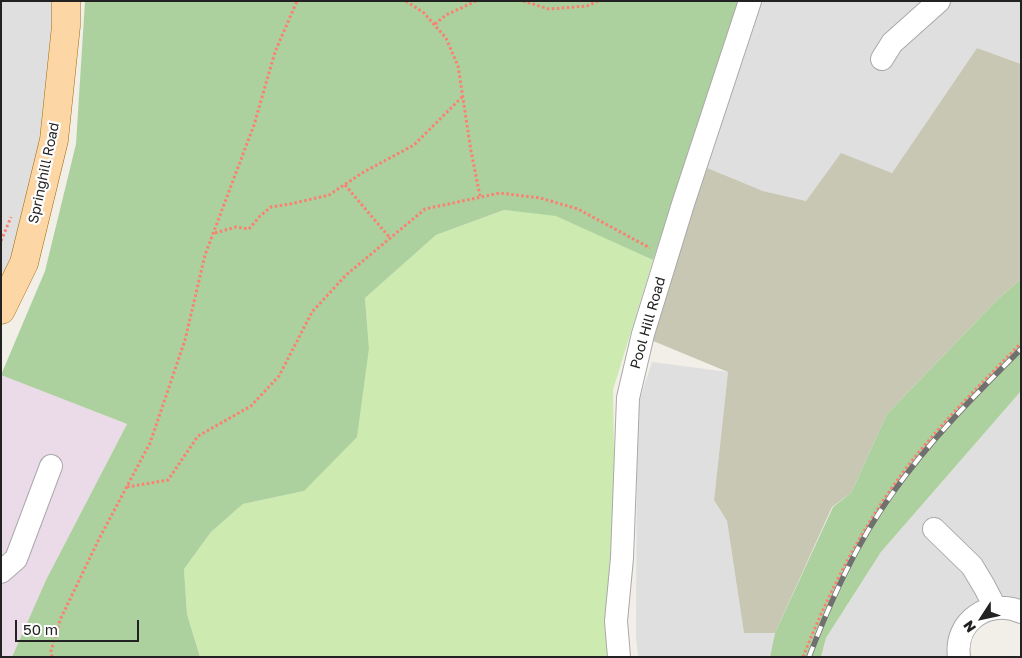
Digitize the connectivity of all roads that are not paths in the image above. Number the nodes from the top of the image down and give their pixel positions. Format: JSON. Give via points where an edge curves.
{"nodes":[{"id":1,"x":66,"y":1,"type":"edge"},
{"id":2,"x":750,"y":1,"type":"edge"},
{"id":3,"x":939,"y":1,"type":"edge"},
{"id":4,"x":882,"y":59,"type":"dead end"},
{"id":5,"x":1,"y":310,"type":"edge"},
{"id":6,"x":51,"y":466,"type":"dead end"},
{"id":7,"x":934,"y":529,"type":"dead end"},
{"id":8,"x":1,"y":572,"type":"edge"},
{"id":9,"x":995,"y":608,"type":"junction"},
{"id":10,"x":1021,"y":612,"type":"edge"},
{"id":11,"x":619,"y":657,"type":"edge"},
{"id":12,"x":958,"y":657,"type":"edge"}],
"edges":[{"from":1,"to":5,"type":"main road","name":"Springhill Road","via":[[54,140],[24,262]]},
{"from":2,"to":11,"type":"street","name":"Pool Hill Road","via":[[643,334],[628,398],[622,558],[616,621]]},
{"from":3,"to":4,"type":"street","via":[[892,43]]},
{"from":6,"to":8,"type":"street","via":[[16,559]]},
{"from":7,"to":9,"type":"street","via":[[972,566]]},
{"from":9,"to":10,"type":"street"},
{"from":9,"to":12,"type":"street","via":[[969,621],[960,637]]}]}
